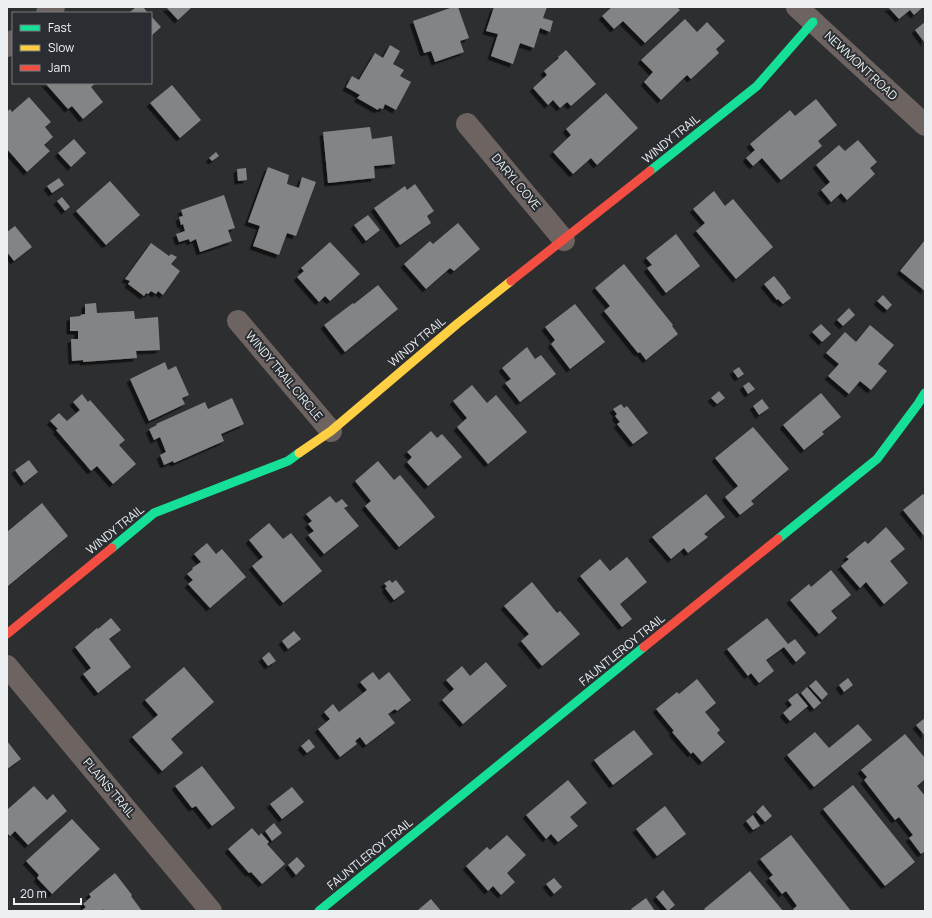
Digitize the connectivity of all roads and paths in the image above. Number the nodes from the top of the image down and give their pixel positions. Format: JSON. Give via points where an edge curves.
{"nodes":[{"id":1,"x":797,"y":7,"type":"edge"},
{"id":2,"x":813,"y":22,"type":"junction"},
{"id":3,"x":467,"y":124,"type":"dead end"},
{"id":4,"x":925,"y":125,"type":"edge"},
{"id":5,"x":564,"y":240,"type":"junction"},
{"id":6,"x":238,"y":321,"type":"dead end"},
{"id":7,"x":925,"y":393,"type":"edge"},
{"id":8,"x":331,"y":431,"type":"junction"},
{"id":9,"x":7,"y":634,"type":"edge"},
{"id":10,"x":7,"y":666,"type":"edge"},
{"id":11,"x":210,"y":911,"type":"edge"},
{"id":12,"x":319,"y":911,"type":"edge"}],
"edges":[{"from":1,"to":2,"type":"street","name":"NEWMONT ROAD"},
{"from":2,"to":4,"type":"street","name":"NEWMONT ROAD"},
{"from":2,"to":5,"type":"street","name":"WINDY TRAIL","via":[[757,86]]},
{"from":3,"to":5,"type":"street","name":"DARYL COVE"},
{"from":5,"to":8,"type":"street","name":"WINDY TRAIL","via":[[457,324]]},
{"from":6,"to":8,"type":"street","name":"WINDY TRAIL CIRCLE"},
{"from":7,"to":12,"type":"street","name":"FAUNTLEROY TRAIL","via":[[877,459]]},
{"from":8,"to":9,"type":"street","name":"WINDY TRAIL","via":[[288,461],[154,514]]},
{"from":10,"to":11,"type":"street","name":"PLAINS TRAIL"}]}
